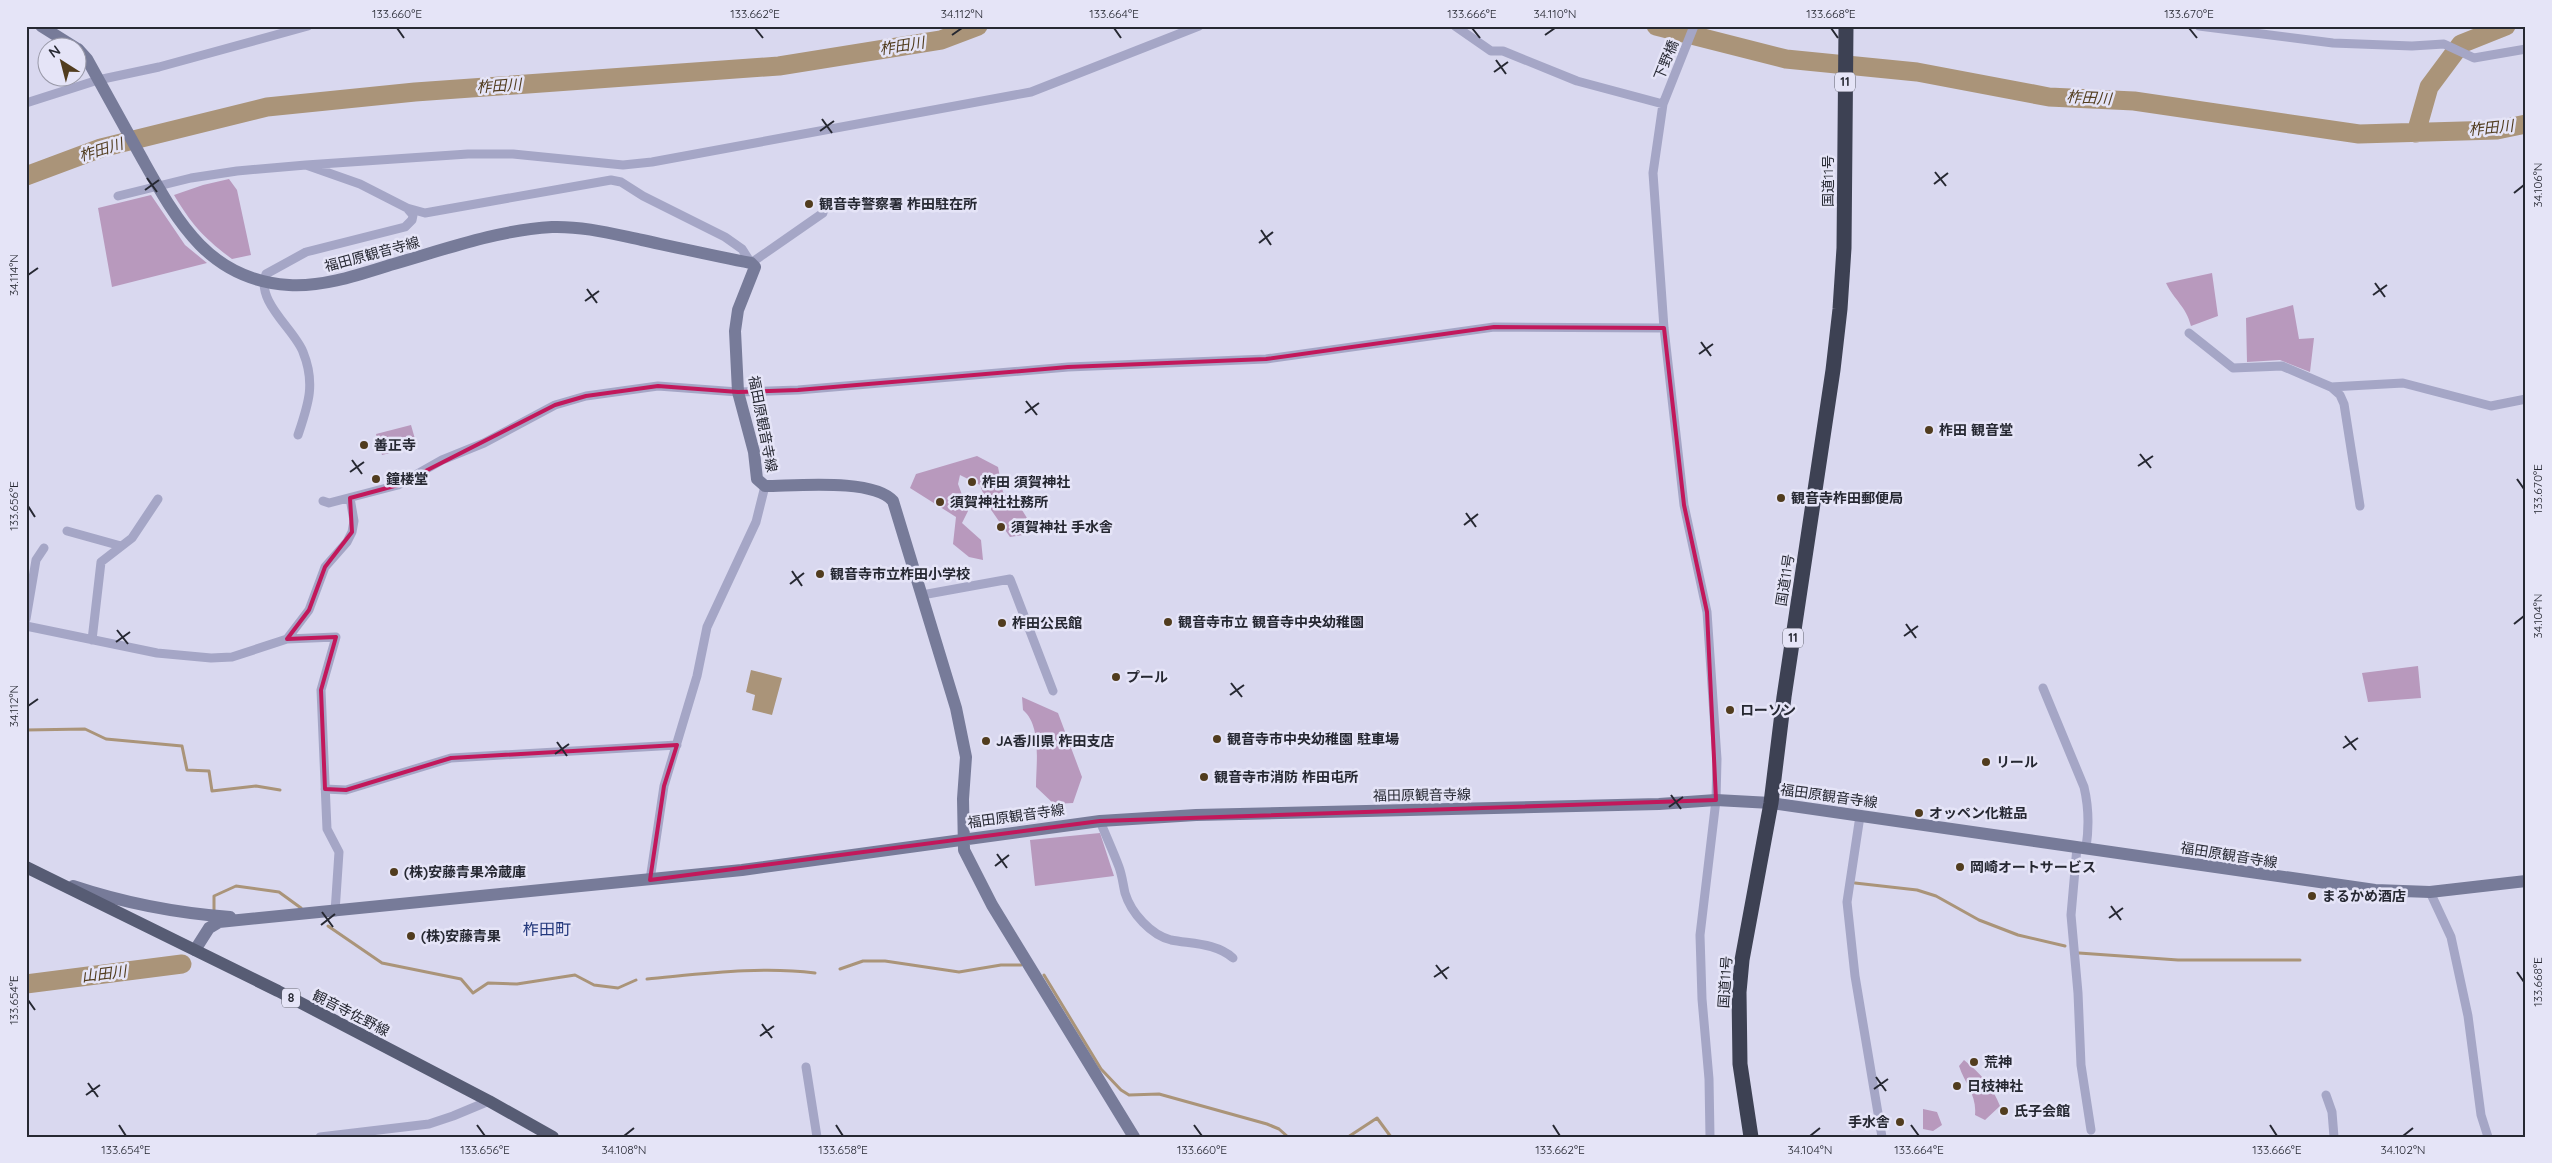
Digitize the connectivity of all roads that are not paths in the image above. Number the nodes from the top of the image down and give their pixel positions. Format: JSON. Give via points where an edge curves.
{"nodes":[{"id":1,"x":41,"y":26,"type":"edge"},
{"id":2,"x":308,"y":26,"type":"edge"},
{"id":3,"x":1199,"y":26,"type":"edge"},
{"id":4,"x":1454,"y":26,"type":"edge"},
{"id":5,"x":1694,"y":26,"type":"edge"},
{"id":6,"x":1846,"y":26,"type":"edge"},
{"id":7,"x":2198,"y":26,"type":"edge"},
{"id":8,"x":280,"y":30,"type":"edge"},
{"id":9,"x":61,"y":38,"type":"edge"},
{"id":10,"x":2526,"y":49,"type":"edge"},
{"id":11,"x":88,"y":61,"type":"edge"},
{"id":12,"x":98,"y":80,"type":"junction"},
{"id":13,"x":26,"y":103,"type":"edge"},
{"id":14,"x":1663,"y":104,"type":"junction"},
{"id":15,"x":306,"y":165,"type":"junction"},
{"id":16,"x":623,"y":165,"type":"junction"},
{"id":17,"x":622,"y":182,"type":"junction"},
{"id":18,"x":158,"y":188,"type":"junction"},
{"id":19,"x":118,"y":196,"type":"dead end"},
{"id":20,"x":408,"y":208,"type":"junction"},
{"id":21,"x":823,"y":213,"type":"dead end"},
{"id":22,"x":751,"y":263,"type":"junction"},
{"id":23,"x":264,"y":280,"type":"junction"},
{"id":24,"x":1664,"y":328,"type":"junction"},
{"id":25,"x":2190,"y":333,"type":"dead end"},
{"id":26,"x":2331,"y":387,"type":"junction"},
{"id":27,"x":738,"y":392,"type":"junction"},
{"id":28,"x":2526,"y":399,"type":"edge"},
{"id":29,"x":298,"y":435,"type":"dead end"},
{"id":30,"x":765,"y":486,"type":"junction"},
{"id":31,"x":350,"y":498,"type":"junction"},
{"id":32,"x":158,"y":499,"type":"dead end"},
{"id":33,"x":322,"y":501,"type":"dead end"},
{"id":34,"x":2360,"y":506,"type":"dead end"},
{"id":35,"x":67,"y":531,"type":"dead end"},
{"id":36,"x":121,"y":546,"type":"junction"},
{"id":37,"x":44,"y":548,"type":"dead end"},
{"id":38,"x":922,"y":595,"type":"junction"},
{"id":39,"x":26,"y":618,"type":"edge"},
{"id":40,"x":26,"y":626,"type":"edge"},
{"id":41,"x":287,"y":639,"type":"junction"},
{"id":42,"x":92,"y":640,"type":"junction"},
{"id":43,"x":2043,"y":688,"type":"dead end"},
{"id":44,"x":1052,"y":691,"type":"dead end"},
{"id":45,"x":677,"y":745,"type":"junction"},
{"id":46,"x":325,"y":790,"type":"junction"},
{"id":47,"x":1716,"y":800,"type":"junction"},
{"id":48,"x":1770,"y":803,"type":"junction"},
{"id":49,"x":1860,"y":816,"type":"junction"},
{"id":50,"x":1100,"y":821,"type":"junction"},
{"id":51,"x":963,"y":839,"type":"junction"},
{"id":52,"x":2082,"y":848,"type":"junction"},
{"id":53,"x":26,"y":866,"type":"edge"},
{"id":54,"x":54,"y":879,"type":"junction"},
{"id":55,"x":650,"y":880,"type":"junction"},
{"id":56,"x":2526,"y":881,"type":"edge"},
{"id":57,"x":2430,"y":892,"type":"junction"},
{"id":58,"x":335,"y":912,"type":"junction"},
{"id":59,"x":252,"y":919,"type":"junction"},
{"id":60,"x":196,"y":950,"type":"junction"},
{"id":61,"x":1232,"y":958,"type":"dead end"},
{"id":62,"x":806,"y":1067,"type":"dead end"},
{"id":63,"x":2326,"y":1095,"type":"dead end"},
{"id":64,"x":490,"y":1101,"type":"junction"},
{"id":65,"x":2091,"y":1130,"type":"dead end"},
{"id":66,"x":320,"y":1137,"type":"edge"},
{"id":67,"x":553,"y":1137,"type":"edge"},
{"id":68,"x":817,"y":1137,"type":"edge"},
{"id":69,"x":1134,"y":1137,"type":"edge"},
{"id":70,"x":1710,"y":1137,"type":"edge"},
{"id":71,"x":1751,"y":1137,"type":"edge"},
{"id":72,"x":1882,"y":1137,"type":"edge"},
{"id":73,"x":2334,"y":1137,"type":"edge"},
{"id":74,"x":2488,"y":1137,"type":"edge"}],
"edges":[{"from":1,"to":9,"type":"main road","name":"福田原観音寺線"},
{"from":2,"to":8,"type":"street"},
{"from":3,"to":16,"type":"street","via":[[1031,92],[763,143]]},
{"from":4,"to":14,"type":"street","via":[[1491,51],[1511,54],[1577,81]]},
{"from":5,"to":14,"type":"street","name":"下野橋"},
{"from":6,"to":48,"type":"highway","name":"国道11号","number":"11","via":[[1844,248],[1840,310]]},
{"from":7,"to":10,"type":"street","via":[[2333,43],[2444,44],[2474,58]]},
{"from":8,"to":12,"type":"street","via":[[159,67]]},
{"from":11,"to":12,"type":"main road","name":"福田原観音寺線"},
{"from":12,"to":13,"type":"street"},
{"from":12,"to":18,"type":"main road","name":"福田原観音寺線"},
{"from":14,"to":24,"type":"street","name":"下野橋","via":[[1653,173]]},
{"from":15,"to":16,"type":"street","via":[[513,154]]},
{"from":15,"to":18,"type":"street","via":[[228,172]]},
{"from":15,"to":20,"type":"street","via":[[360,184]]},
{"from":16,"to":17,"type":"street"},
{"from":17,"to":20,"type":"street","via":[[611,180],[425,213]]},
{"from":17,"to":22,"type":"street","via":[[725,237],[742,249]]},
{"from":18,"to":19,"type":"street"},
{"from":18,"to":23,"type":"main road","name":"福田原観音寺線","via":[[191,238],[208,254],[230,268]]},
{"from":20,"to":23,"type":"street","via":[[413,215],[405,227],[306,252],[266,274]]},
{"from":21,"to":22,"type":"street"},
{"from":22,"to":23,"type":"main road","name":"福田原観音寺線","via":[[607,232],[552,227],[491,236],[319,283],[289,284]]},
{"from":22,"to":27,"type":"main road","name":"福田原観音寺線","via":[[755,272],[738,310],[735,331]]},
{"from":23,"to":29,"type":"street","via":[[276,315],[303,352],[310,400]]},
{"from":24,"to":27,"type":"street","via":[[1494,327],[1266,359],[1068,367],[884,384]]},
{"from":24,"to":47,"type":"street","name":"下野橋","via":[[1684,505],[1707,612],[1717,759]]},
{"from":25,"to":26,"type":"street","via":[[2233,368],[2282,366]]},
{"from":26,"to":28,"type":"street","via":[[2403,383],[2491,406]]},
{"from":26,"to":34,"type":"street","via":[[2344,404]]},
{"from":27,"to":30,"type":"main road","name":"福田原観音寺線","via":[[754,452],[757,478]]},
{"from":27,"to":31,"type":"street","via":[[658,386],[586,396],[555,405],[398,485]]},
{"from":30,"to":38,"type":"main road","name":"福田原観音寺線","via":[[858,487],[888,495],[898,510]]},
{"from":30,"to":45,"type":"street","via":[[756,522],[708,627]]},
{"from":31,"to":33,"type":"street","via":[[329,503]]},
{"from":31,"to":41,"type":"street","via":[[354,521],[352,532],[325,567],[309,610]]},
{"from":32,"to":36,"type":"street","via":[[132,538]]},
{"from":35,"to":36,"type":"street"},
{"from":36,"to":42,"type":"street","via":[[101,562]]},
{"from":37,"to":39,"type":"street","via":[[36,560]]},
{"from":38,"to":44,"type":"street","via":[[1010,579]]},
{"from":38,"to":51,"type":"main road","name":"福田原観音寺線","via":[[956,708],[966,757]]},
{"from":40,"to":42,"type":"street"},
{"from":41,"to":42,"type":"street","via":[[232,657],[211,658],[158,653]]},
{"from":41,"to":46,"type":"street","via":[[336,637],[321,690]]},
{"from":43,"to":52,"type":"street","via":[[2088,802]]},
{"from":45,"to":46,"type":"street","via":[[451,758],[346,790]]},
{"from":45,"to":55,"type":"street","via":[[664,786]]},
{"from":46,"to":58,"type":"street","via":[[327,828],[339,852]]},
{"from":47,"to":48,"type":"main road","name":"福田原観音寺線"},
{"from":47,"to":50,"type":"main road","name":"福田原観音寺線","via":[[1196,815]]},
{"from":47,"to":70,"type":"street","name":"下野橋","via":[[1700,936]]},
{"from":48,"to":49,"type":"main road","name":"福田原観音寺線"},
{"from":48,"to":71,"type":"highway","name":"国道11号","number":"11","via":[[1739,992],[1740,1064]]},
{"from":49,"to":52,"type":"main road","name":"福田原観音寺線"},
{"from":49,"to":72,"type":"street","via":[[1848,902],[1854,976]]},
{"from":50,"to":51,"type":"main road","name":"福田原観音寺線"},
{"from":50,"to":61,"type":"street","via":[[1123,878],[1125,894],[1153,933],[1219,949]]},
{"from":51,"to":55,"type":"main road"},
{"from":51,"to":69,"type":"main road","via":[[964,850],[992,905]]},
{"from":52,"to":57,"type":"main road","name":"福田原観音寺線","via":[[2375,890]]},
{"from":52,"to":65,"type":"street","via":[[2071,915],[2081,1065]]},
{"from":53,"to":54,"type":"main road","name":"観音寺佐野線","number":"8"},
{"from":54,"to":59,"type":"main road","via":[[126,902]]},
{"from":54,"to":60,"type":"main road","name":"観音寺佐野線","number":"8"},
{"from":55,"to":58,"type":"main road"},
{"from":56,"to":57,"type":"main road","name":"福田原観音寺線"},
{"from":57,"to":74,"type":"street","via":[[2451,938],[2468,1016],[2481,1115]]},
{"from":58,"to":59,"type":"main road"},
{"from":59,"to":60,"type":"main road","via":[[219,922],[209,928]]},
{"from":60,"to":64,"type":"main road","name":"観音寺佐野線","number":"8"},
{"from":62,"to":68,"type":"street"},
{"from":63,"to":73,"type":"street","via":[[2332,1112]]},
{"from":64,"to":66,"type":"street","via":[[428,1124]]},
{"from":64,"to":67,"type":"main road","name":"観音寺佐野線","number":"8"}]}
